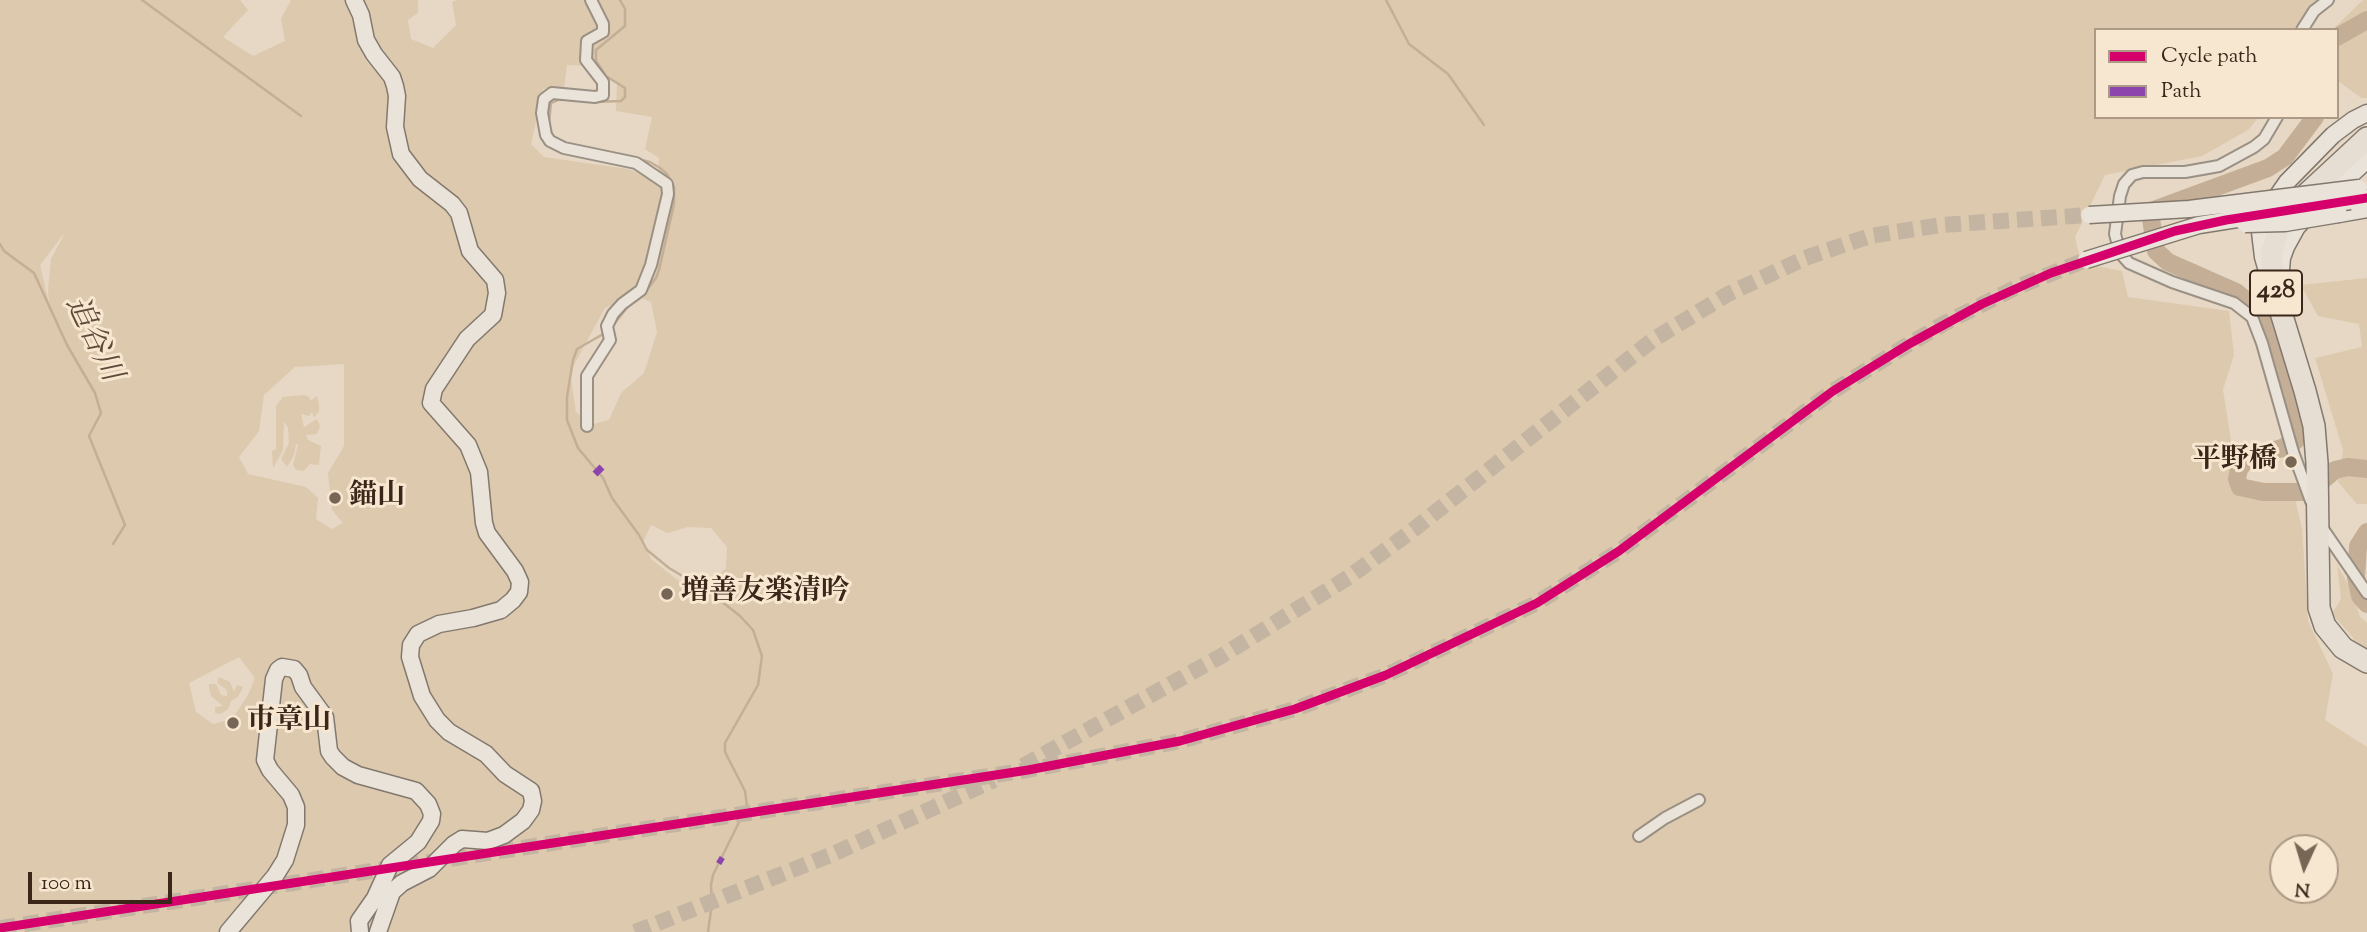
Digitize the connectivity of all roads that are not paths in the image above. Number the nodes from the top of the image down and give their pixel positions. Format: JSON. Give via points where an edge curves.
{"nodes":[{"id":1,"x":354,"y":0,"type":"edge"},
{"id":2,"x":591,"y":0,"type":"edge"},
{"id":3,"x":2328,"y":0,"type":"edge"},
{"id":4,"x":2303,"y":28,"type":"edge"},
{"id":5,"x":2367,"y":113,"type":"edge"},
{"id":6,"x":2276,"y":119,"type":"edge"},
{"id":7,"x":2362,"y":170,"type":"edge"},
{"id":8,"x":2367,"y":209,"type":"edge"},
{"id":9,"x":2090,"y":215,"type":"tunnel mouth"},
{"id":10,"x":2199,"y":225,"type":"junction"},
{"id":11,"x":2086,"y":260,"type":"tunnel mouth"},
{"id":12,"x":2276,"y":296,"type":"junction"},
{"id":13,"x":2305,"y":391,"type":"junction"},
{"id":14,"x":587,"y":426,"type":"dead end"},
{"id":15,"x":2318,"y":511,"type":"junction"},
{"id":16,"x":2367,"y":593,"type":"edge"},
{"id":17,"x":2367,"y":662,"type":"edge"},
{"id":18,"x":1699,"y":800,"type":"dead end"},
{"id":19,"x":1639,"y":836,"type":"dead end"},
{"id":20,"x":228,"y":932,"type":"edge"},
{"id":21,"x":360,"y":932,"type":"edge"},
{"id":22,"x":378,"y":932,"type":"edge"}],
"edges":[{"from":1,"to":22,"type":"street","via":[[366,40],[396,86],[395,127],[401,153],[420,179],[452,204],[470,251],[495,280],[497,293],[493,315],[467,339],[434,389],[431,403],[468,445],[479,472],[487,533],[516,571],[519,592],[501,610],[439,624],[418,634],[410,657],[422,696],[437,720],[531,791],[533,801],[523,821],[504,835],[488,841],[462,839],[429,869],[402,883],[392,892]]},
{"from":2,"to":14,"type":"street","via":[[603,32],[587,41],[586,60],[603,82],[603,96],[552,93],[544,99],[546,135],[564,148],[636,163],[667,184],[668,194],[641,290],[613,314],[610,340],[587,376]]},
{"from":3,"to":4,"type":"street"},
{"from":5,"to":12,"type":"street","via":[[2333,135],[2287,182],[2263,220],[2263,257]]},
{"from":6,"to":15,"type":"street","via":[[2264,139],[2219,166],[2132,175],[2120,196],[2115,234],[2120,253],[2129,262],[2234,303],[2252,317],[2293,452]]},
{"from":7,"to":9,"type":"street","bridge":true,"via":[[2219,205]]},
{"from":7,"to":10,"type":"street","bridge":true},
{"from":7,"to":12,"type":"highway","number":"428","via":[[2297,203],[2278,232],[2271,255]]},
{"from":7,"to":13,"type":"street","via":[[2306,217],[2282,258],[2281,292]]},
{"from":8,"to":10,"type":"street","bridge":true,"via":[[2269,225]]},
{"from":10,"to":11,"type":"street","bridge":true},
{"from":12,"to":13,"type":"highway","number":"428"},
{"from":13,"to":15,"type":"highway","number":"428","via":[[2314,426]]},
{"from":15,"to":16,"type":"street"},
{"from":15,"to":17,"type":"highway","number":"428","via":[[2322,617],[2343,648]]},
{"from":18,"to":19,"type":"street"},
{"from":20,"to":21,"type":"street","via":[[275,876],[296,825],[291,795],[265,760],[274,679],[282,667],[294,669],[325,717],[329,751],[343,767],[416,791],[432,814],[418,842],[390,865],[359,921]]}]}
